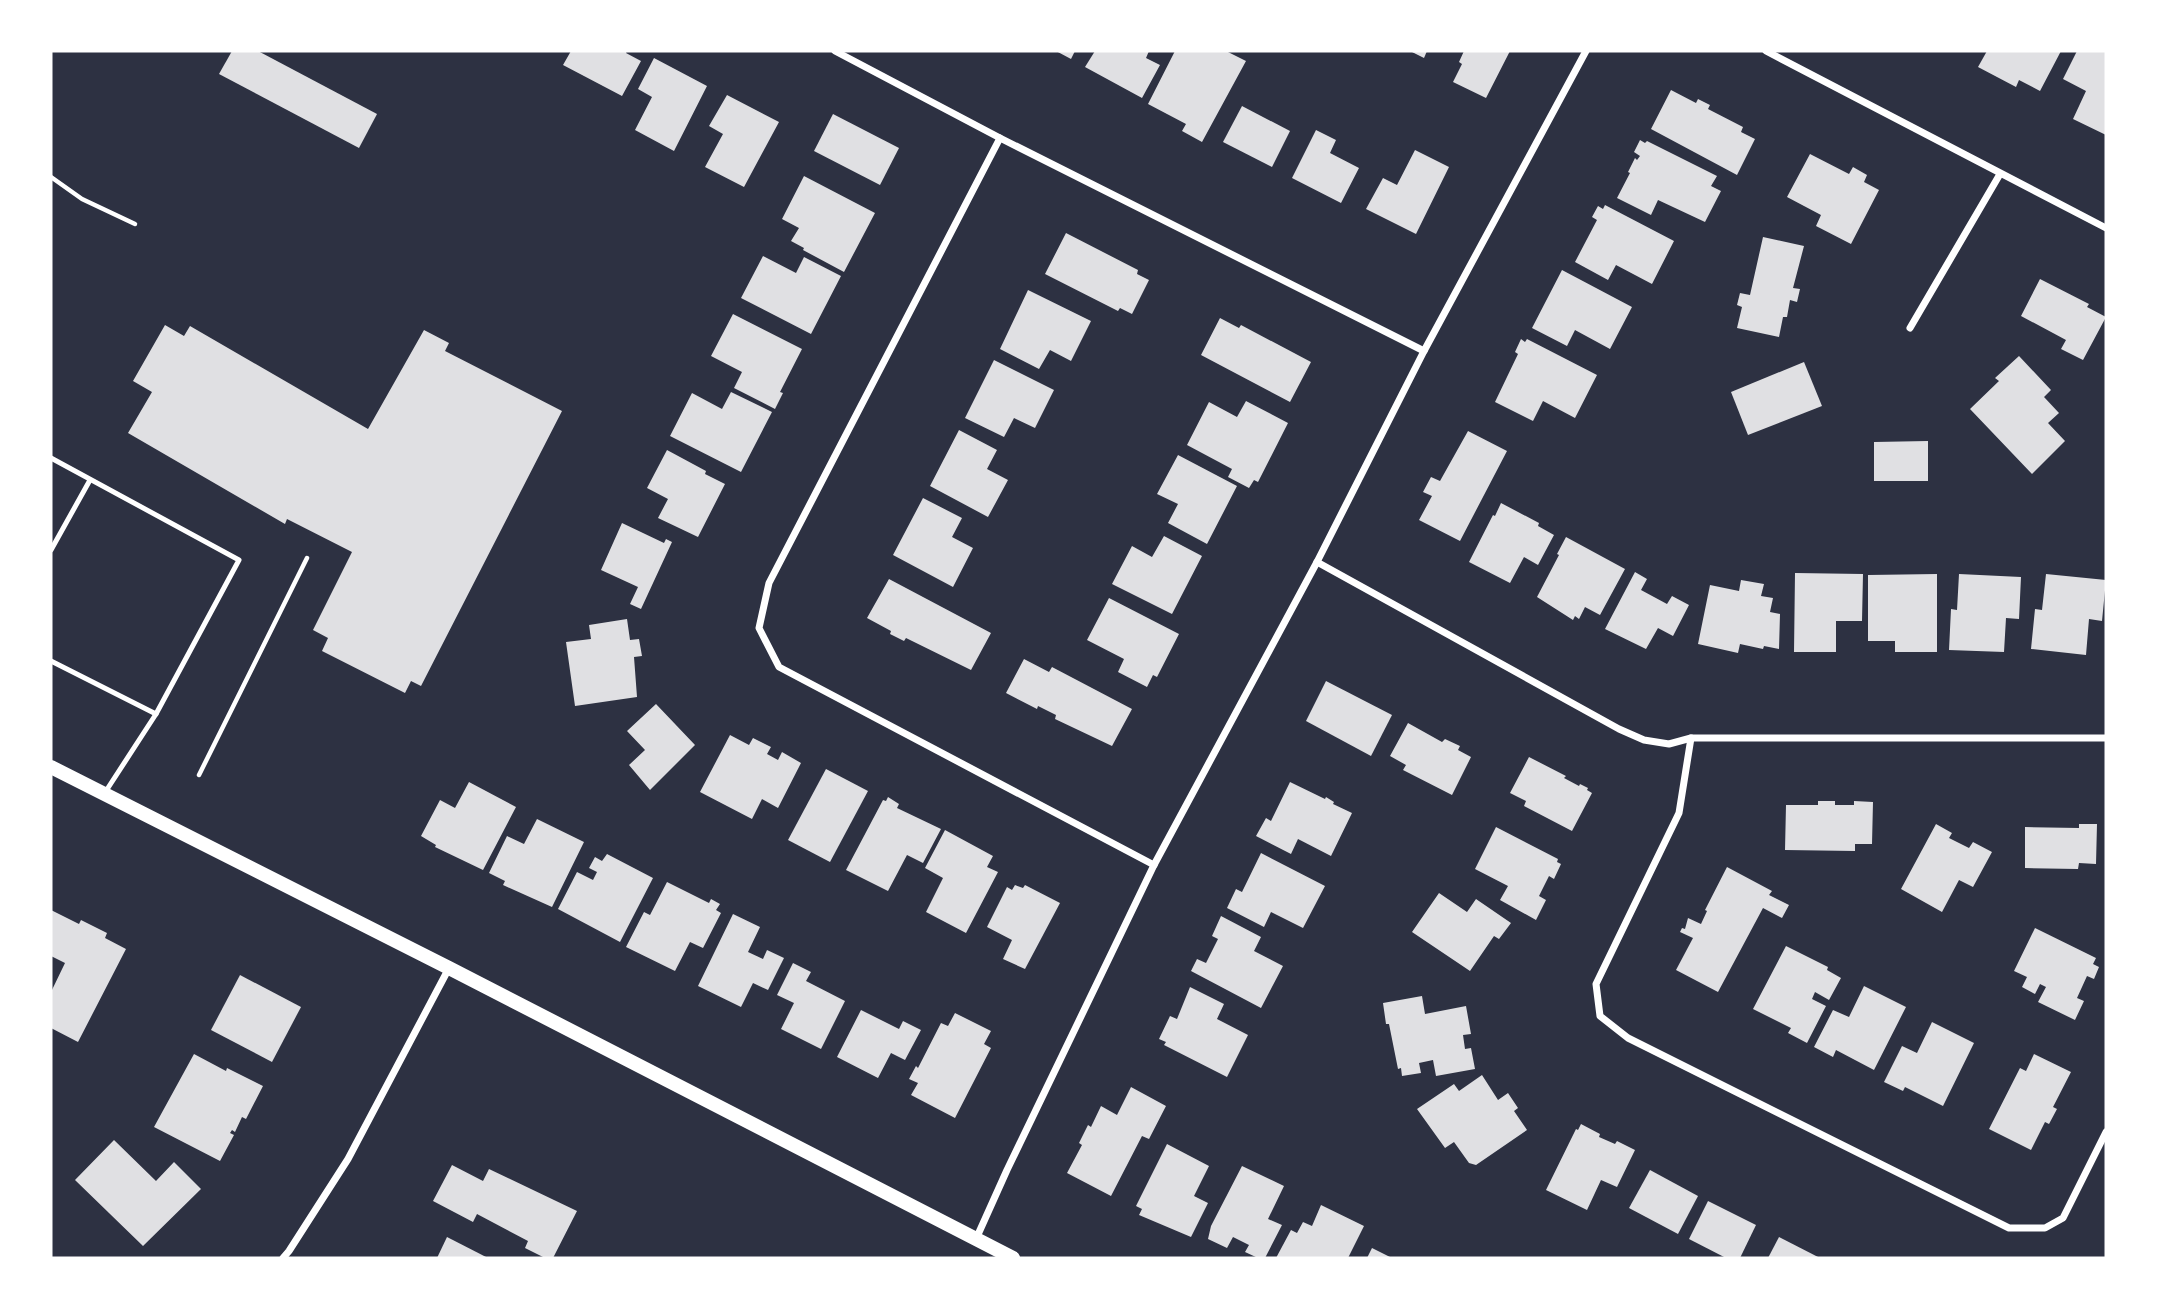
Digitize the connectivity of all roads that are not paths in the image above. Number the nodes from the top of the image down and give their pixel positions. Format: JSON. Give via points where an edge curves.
{"nodes":[{"id":1,"x":835,"y":51,"type":"edge"},
{"id":2,"x":1586,"y":51,"type":"edge"},
{"id":3,"x":1766,"y":51,"type":"edge"},
{"id":4,"x":1000,"y":138,"type":"junction"},
{"id":5,"x":2000,"y":174,"type":"junction"},
{"id":6,"x":2106,"y":228,"type":"edge"},
{"id":7,"x":1910,"y":328,"type":"dead end"},
{"id":8,"x":1424,"y":351,"type":"junction"},
{"id":9,"x":51,"y":458,"type":"edge"},
{"id":10,"x":90,"y":480,"type":"junction"},
{"id":11,"x":51,"y":550,"type":"edge"},
{"id":12,"x":1317,"y":562,"type":"junction"},
{"id":13,"x":51,"y":661,"type":"edge"},
{"id":14,"x":156,"y":714,"type":"junction"},
{"id":15,"x":1691,"y":738,"type":"junction"},
{"id":16,"x":2106,"y":738,"type":"edge"},
{"id":17,"x":51,"y":768,"type":"edge"},
{"id":18,"x":104,"y":794,"type":"junction"},
{"id":19,"x":1154,"y":865,"type":"junction"},
{"id":20,"x":449,"y":968,"type":"junction"},
{"id":21,"x":2106,"y":1132,"type":"edge"},
{"id":22,"x":976,"y":1239,"type":"junction"},
{"id":23,"x":283,"y":1258,"type":"edge"},
{"id":24,"x":1013,"y":1258,"type":"edge"}],
"edges":[{"from":1,"to":4,"type":"street"},
{"from":2,"to":8,"type":"street"},
{"from":3,"to":5,"type":"street"},
{"from":4,"to":8,"type":"street"},
{"from":4,"to":19,"type":"street","via":[[769,583],[759,628],[779,667]]},
{"from":5,"to":6,"type":"street"},
{"from":5,"to":7,"type":"street"},
{"from":8,"to":12,"type":"street"},
{"from":9,"to":10,"type":"lane"},
{"from":10,"to":11,"type":"lane"},
{"from":10,"to":14,"type":"lane","via":[[239,560]]},
{"from":12,"to":15,"type":"street","via":[[1619,729],[1669,744]]},
{"from":12,"to":19,"type":"street"},
{"from":13,"to":14,"type":"lane"},
{"from":14,"to":18,"type":"lane"},
{"from":15,"to":16,"type":"street"},
{"from":15,"to":21,"type":"street","via":[[1679,813],[1597,984],[1600,1016],[1628,1038],[2009,1228],[2045,1228],[2063,1218]]},
{"from":17,"to":18,"type":"main road"},
{"from":18,"to":20,"type":"main road"},
{"from":19,"to":22,"type":"street"},
{"from":20,"to":22,"type":"main road"},
{"from":20,"to":23,"type":"street","via":[[348,1159]]},
{"from":22,"to":24,"type":"main road"}]}
